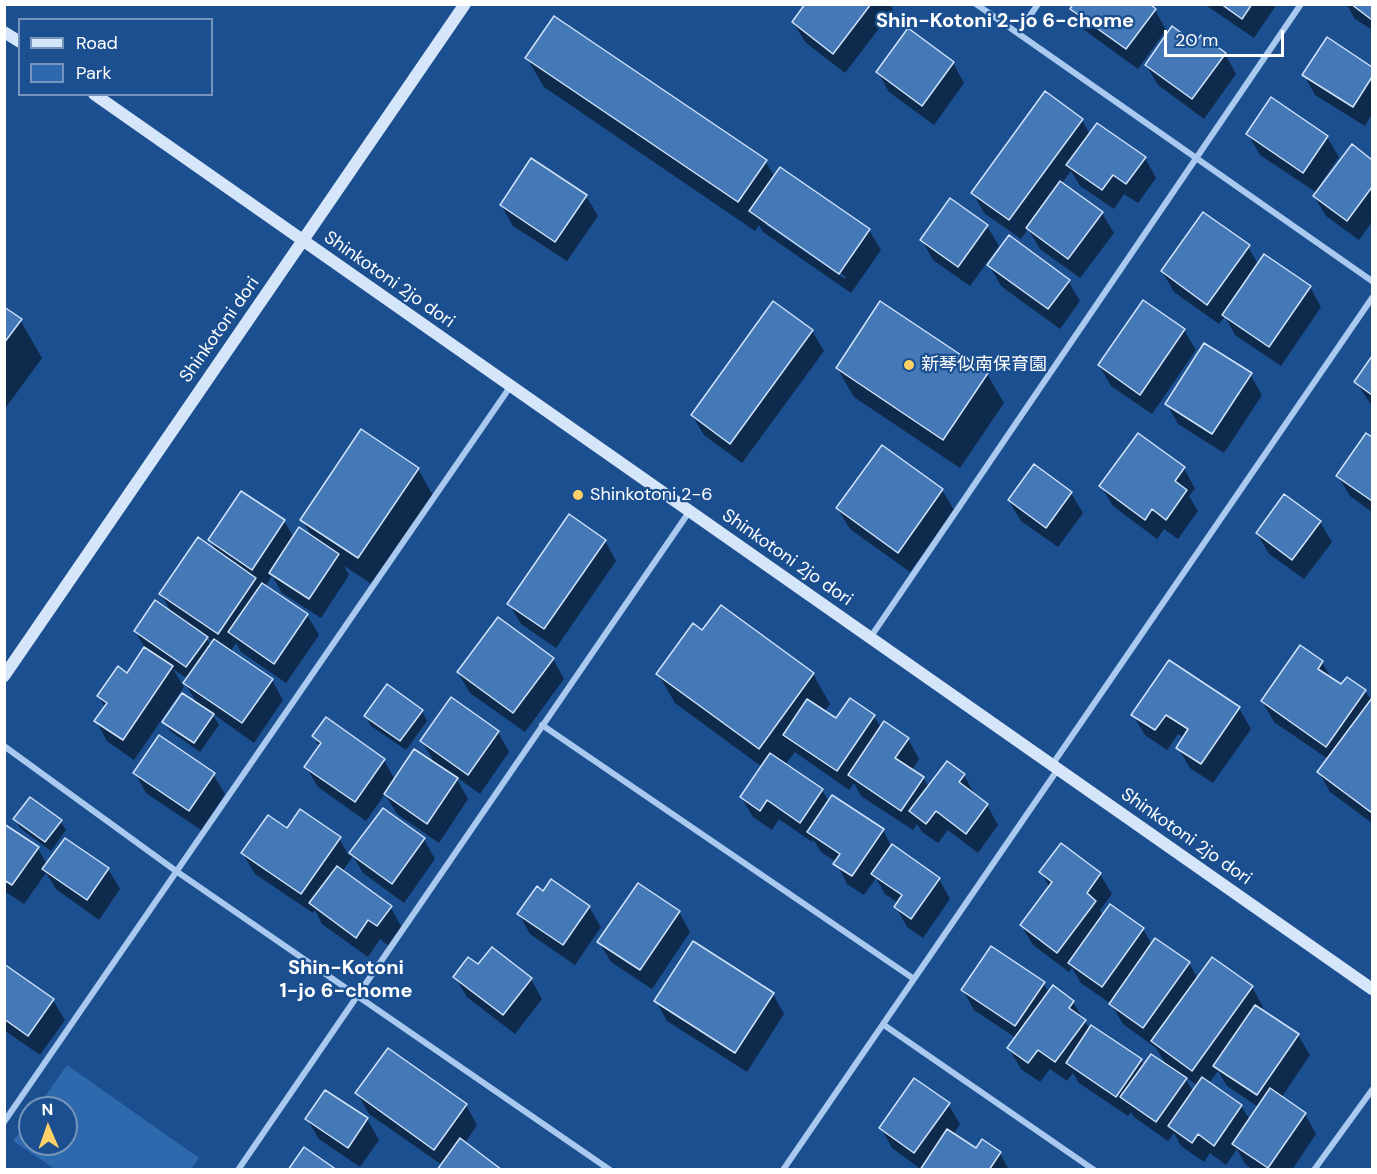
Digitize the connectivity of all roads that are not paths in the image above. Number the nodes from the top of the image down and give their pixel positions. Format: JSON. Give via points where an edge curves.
{"nodes":[{"id":1,"x":465,"y":4,"type":"edge"},
{"id":2,"x":976,"y":4,"type":"edge"},
{"id":3,"x":1038,"y":4,"type":"edge"},
{"id":4,"x":1301,"y":4,"type":"edge"},
{"id":5,"x":4,"y":32,"type":"edge"},
{"id":6,"x":1018,"y":33,"type":"junction"},
{"id":7,"x":18,"y":41,"type":"edge"},
{"id":8,"x":97,"y":96,"type":"edge"},
{"id":9,"x":1196,"y":158,"type":"junction"},
{"id":10,"x":303,"y":242,"type":"junction"},
{"id":11,"x":1372,"y":281,"type":"edge"},
{"id":12,"x":1372,"y":298,"type":"edge"},
{"id":13,"x":510,"y":387,"type":"junction"},
{"id":14,"x":689,"y":512,"type":"junction"},
{"id":15,"x":870,"y":638,"type":"junction"},
{"id":16,"x":4,"y":676,"type":"edge"},
{"id":17,"x":542,"y":725,"type":"junction"},
{"id":18,"x":4,"y":746,"type":"edge"},
{"id":19,"x":1055,"y":767,"type":"junction"},
{"id":20,"x":176,"y":871,"type":"junction"},
{"id":21,"x":914,"y":979,"type":"junction"},
{"id":22,"x":1372,"y":989,"type":"edge"},
{"id":23,"x":356,"y":996,"type":"junction"},
{"id":24,"x":884,"y":1025,"type":"junction"},
{"id":25,"x":1372,"y":1090,"type":"edge"},
{"id":26,"x":4,"y":1122,"type":"edge"},
{"id":27,"x":238,"y":1170,"type":"edge"},
{"id":28,"x":610,"y":1170,"type":"edge"},
{"id":29,"x":783,"y":1170,"type":"edge"},
{"id":30,"x":1094,"y":1170,"type":"edge"},
{"id":31,"x":1314,"y":1170,"type":"edge"}],
"edges":[{"from":1,"to":10,"type":"street","name":"Shinkotoni dori"},
{"from":2,"to":6,"type":"street"},
{"from":3,"to":6,"type":"street"},
{"from":4,"to":9,"type":"street"},
{"from":5,"to":7,"type":"street"},
{"from":6,"to":9,"type":"street"},
{"from":8,"to":10,"type":"street","name":"Shinkotoni 2jo dori"},
{"from":9,"to":11,"type":"street"},
{"from":9,"to":15,"type":"street"},
{"from":10,"to":13,"type":"street","name":"Shinkotoni 2jo dori"},
{"from":10,"to":16,"type":"street","name":"Shinkotoni dori"},
{"from":12,"to":19,"type":"street"},
{"from":13,"to":14,"type":"street","name":"Shinkotoni 2jo dori"},
{"from":13,"to":20,"type":"street"},
{"from":14,"to":15,"type":"street","name":"Shinkotoni 2jo dori"},
{"from":14,"to":17,"type":"street"},
{"from":15,"to":19,"type":"street","name":"Shinkotoni 2jo dori"},
{"from":17,"to":21,"type":"street"},
{"from":17,"to":23,"type":"street"},
{"from":18,"to":20,"type":"street"},
{"from":19,"to":21,"type":"street"},
{"from":19,"to":22,"type":"street","name":"Shinkotoni 2jo dori"},
{"from":20,"to":23,"type":"street"},
{"from":20,"to":26,"type":"street"},
{"from":21,"to":24,"type":"street"},
{"from":23,"to":27,"type":"street"},
{"from":23,"to":28,"type":"street"},
{"from":24,"to":29,"type":"street"},
{"from":24,"to":30,"type":"street"},
{"from":25,"to":31,"type":"street"}]}
